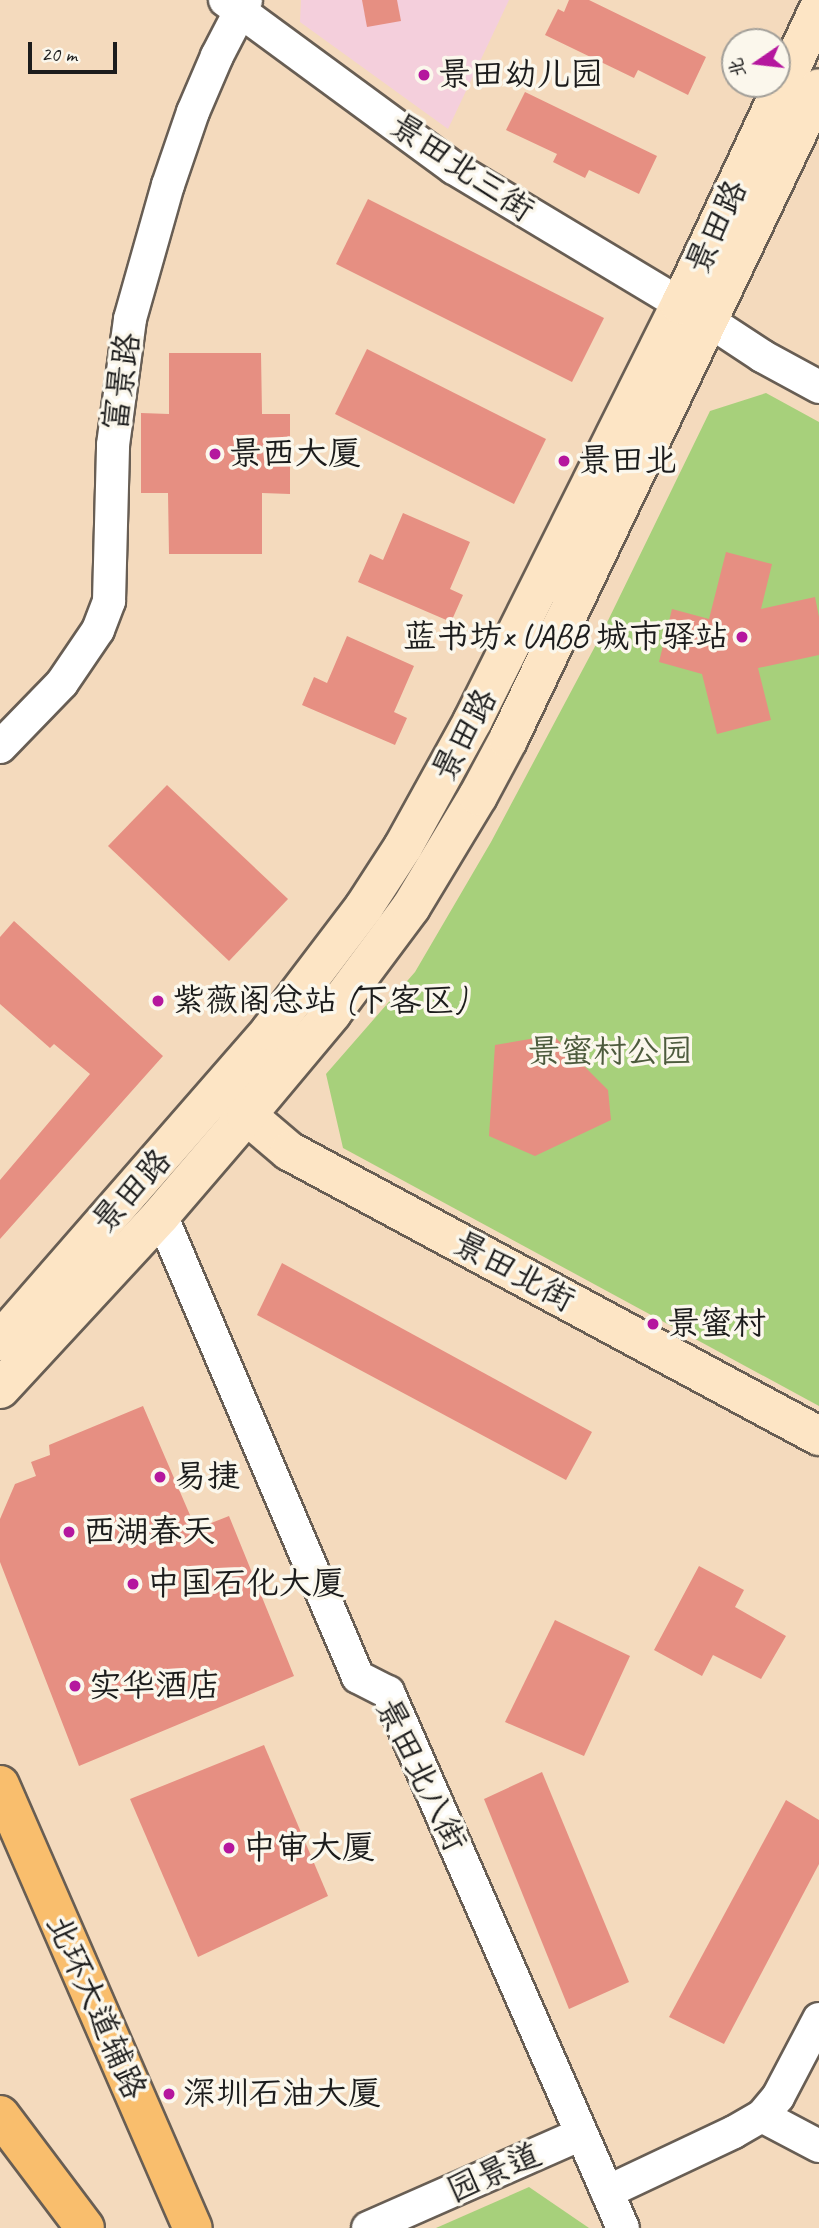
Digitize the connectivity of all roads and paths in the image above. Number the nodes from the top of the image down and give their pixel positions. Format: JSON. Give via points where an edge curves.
{"nodes":[{"id":1,"x":237,"y":4,"type":"edge"},
{"id":2,"x":819,"y":8,"type":"edge"},
{"id":3,"x":819,"y":88,"type":"edge"},
{"id":4,"x":695,"y":313,"type":"junction"},
{"id":5,"x":819,"y":372,"type":"edge"},
{"id":6,"x":819,"y":387,"type":"edge"},
{"id":7,"x":0,"y":747,"type":"edge"},
{"id":8,"x":233,"y":1104,"type":"junction"},
{"id":9,"x":161,"y":1214,"type":"junction"},
{"id":10,"x":0,"y":1340,"type":"edge"},
{"id":11,"x":0,"y":1390,"type":"edge"},
{"id":12,"x":819,"y":1436,"type":"edge"},
{"id":13,"x":0,"y":1786,"type":"edge"},
{"id":14,"x":819,"y":2018,"type":"edge"},
{"id":15,"x":0,"y":2115,"type":"edge"},
{"id":16,"x":762,"y":2116,"type":"junction"},
{"id":17,"x":581,"y":2133,"type":"junction"},
{"id":18,"x":819,"y":2146,"type":"edge"},
{"id":19,"x":607,"y":2192,"type":"junction"},
{"id":20,"x":85,"y":2228,"type":"edge"},
{"id":21,"x":193,"y":2228,"type":"edge"},
{"id":22,"x":368,"y":2228,"type":"edge"},
{"id":23,"x":623,"y":2228,"type":"edge"}],
"edges":[{"from":1,"to":4,"type":"street","name":"景田北三街","via":[[454,168]]},
{"from":1,"to":7,"type":"street","name":"富景路","via":[[168,185],[130,318],[113,445],[109,601],[98,630],[62,683]]},
{"from":2,"to":4,"type":"main road","name":"景田路"},
{"from":3,"to":4,"type":"main road","name":"景田路"},
{"from":4,"to":5,"type":"street","name":"景田北三街"},
{"from":4,"to":6,"type":"street","name":"景田北三街"},
{"from":4,"to":8,"type":"main road","name":"景田路","via":[[478,796],[411,907],[340,1002]]},
{"from":8,"to":9,"type":"main road","name":"景田路"},
{"from":8,"to":10,"type":"main road","name":"景田路"},
{"from":8,"to":12,"type":"main road","name":"景田北街","via":[[289,1151]]},
{"from":9,"to":11,"type":"main road","name":"景田路"},
{"from":9,"to":17,"type":"street","name":"景田北八街","via":[[358,1677],[388,1692]]},
{"from":13,"to":21,"type":"main road","name":"北环大道辅路"},
{"from":14,"to":16,"type":"street","via":[[778,2097]]},
{"from":15,"to":20,"type":"main road"},
{"from":16,"to":18,"type":"street"},
{"from":16,"to":19,"type":"street"},
{"from":17,"to":19,"type":"street","name":"景田北八街"},
{"from":17,"to":22,"type":"street","name":"园景道"},
{"from":19,"to":23,"type":"street","name":"景田北八街"}]}
